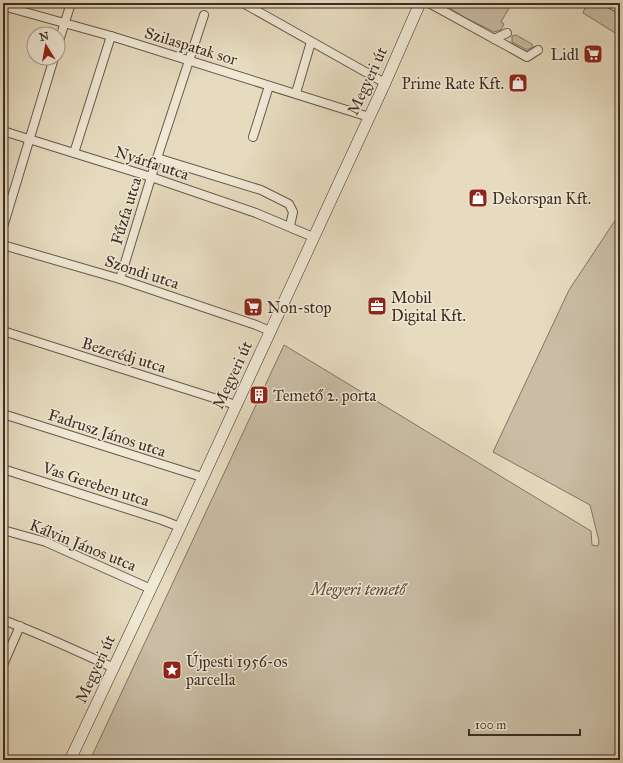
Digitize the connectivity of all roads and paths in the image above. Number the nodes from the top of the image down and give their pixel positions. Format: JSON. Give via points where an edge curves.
{"nodes":[{"id":1,"x":71,"y":3,"type":"edge"},
{"id":2,"x":243,"y":3,"type":"edge"},
{"id":3,"x":420,"y":3,"type":"edge"},
{"id":4,"x":429,"y":3,"type":"edge"},
{"id":5,"x":609,"y":3,"type":"edge"},
{"id":6,"x":3,"y":6,"type":"edge"},
{"id":7,"x":620,"y":9,"type":"edge"},
{"id":8,"x":204,"y":15,"type":"dead end"},
{"id":9,"x":65,"y":22,"type":"junction"},
{"id":10,"x":64,"y":26,"type":"edge"},
{"id":11,"x":507,"y":33,"type":"dead end"},
{"id":12,"x":111,"y":36,"type":"junction"},
{"id":13,"x":494,"y":39,"type":"junction"},
{"id":14,"x":310,"y":42,"type":"junction"},
{"id":15,"x":538,"y":50,"type":"dead end"},
{"id":16,"x":189,"y":60,"type":"junction"},
{"id":17,"x":52,"y":66,"type":"edge"},
{"id":18,"x":385,"y":83,"type":"junction"},
{"id":19,"x":269,"y":86,"type":"junction"},
{"id":20,"x":296,"y":93,"type":"junction"},
{"id":21,"x":369,"y":117,"type":"junction"},
{"id":22,"x":3,"y":131,"type":"edge"},
{"id":23,"x":253,"y":137,"type":"dead end"},
{"id":24,"x":30,"y":139,"type":"junction"},
{"id":25,"x":74,"y":153,"type":"junction"},
{"id":26,"x":157,"y":158,"type":"junction"},
{"id":27,"x":151,"y":177,"type":"junction"},
{"id":28,"x":290,"y":226,"type":"junction"},
{"id":29,"x":3,"y":227,"type":"edge"},
{"id":30,"x":313,"y":237,"type":"junction"},
{"id":31,"x":3,"y":245,"type":"edge"},
{"id":32,"x":120,"y":279,"type":"junction"},
{"id":33,"x":270,"y":331,"type":"junction"},
{"id":34,"x":3,"y":332,"type":"edge"},
{"id":35,"x":236,"y":405,"type":"junction"},
{"id":36,"x":3,"y":414,"type":"edge"},
{"id":37,"x":3,"y":469,"type":"edge"},
{"id":38,"x":202,"y":477,"type":"junction"},
{"id":39,"x":180,"y":527,"type":"junction"},
{"id":40,"x":3,"y":530,"type":"edge"},
{"id":41,"x":151,"y":589,"type":"junction"},
{"id":42,"x":3,"y":620,"type":"edge"},
{"id":43,"x":20,"y":626,"type":"junction"},
{"id":44,"x":3,"y":665,"type":"edge"},
{"id":45,"x":114,"y":668,"type":"junction"},
{"id":46,"x":70,"y":760,"type":"edge"}],
"edges":[{"from":1,"to":9,"type":"street"},
{"from":2,"to":14,"type":"street"},
{"from":3,"to":18,"type":"main road","name":"Megyeri út"},
{"from":4,"to":13,"type":"street"},
{"from":5,"to":7,"type":"street"},
{"from":6,"to":9,"type":"street","name":"Szilaspatak sor"},
{"from":8,"to":16,"type":"street","name":"Fűzfa utca"},
{"from":9,"to":10,"type":"street"},
{"from":9,"to":12,"type":"street","name":"Szilaspatak sor"},
{"from":11,"to":13,"type":"street"},
{"from":12,"to":16,"type":"street","name":"Szilaspatak sor"},
{"from":12,"to":25,"type":"street"},
{"from":13,"to":15,"type":"street","via":[[527,57]]},
{"from":14,"to":18,"type":"street"},
{"from":14,"to":20,"type":"street"},
{"from":16,"to":19,"type":"street","name":"Szilaspatak sor"},
{"from":16,"to":26,"type":"street","name":"Fűzfa utca"},
{"from":17,"to":24,"type":"street"},
{"from":18,"to":21,"type":"main road","name":"Megyeri út"},
{"from":19,"to":20,"type":"street","name":"Szilaspatak sor"},
{"from":19,"to":23,"type":"street"},
{"from":20,"to":21,"type":"street","name":"Szilaspatak sor"},
{"from":21,"to":30,"type":"main road","name":"Megyeri út"},
{"from":22,"to":24,"type":"street","name":"Nyárfa utca"},
{"from":24,"to":25,"type":"street","name":"Nyárfa utca"},
{"from":24,"to":29,"type":"street"},
{"from":25,"to":27,"type":"street","name":"Nyárfa utca"},
{"from":26,"to":27,"type":"street","name":"Fűzfa utca"},
{"from":26,"to":28,"type":"street","name":"Nyárfa utca","via":[[261,190],[289,204],[293,212]]},
{"from":27,"to":28,"type":"street","name":"Nyárfa utca"},
{"from":27,"to":32,"type":"street","name":"Fűzfa utca"},
{"from":28,"to":30,"type":"street","name":"Nyárfa utca"},
{"from":30,"to":33,"type":"main road","name":"Megyeri út"},
{"from":31,"to":32,"type":"street","name":"Szondi utca"},
{"from":32,"to":33,"type":"street","name":"Szondi utca"},
{"from":33,"to":35,"type":"main road","name":"Megyeri út"},
{"from":34,"to":35,"type":"street","name":"Bezerédj utca"},
{"from":35,"to":38,"type":"main road","name":"Megyeri út"},
{"from":36,"to":38,"type":"street","name":"Fadrusz János utca"},
{"from":37,"to":39,"type":"street","name":"Vas Gereben utca"},
{"from":38,"to":39,"type":"main road","name":"Megyeri út"},
{"from":39,"to":41,"type":"main road","name":"Megyeri út"},
{"from":40,"to":41,"type":"street","name":"Kálvin János utca","via":[[46,542]]},
{"from":41,"to":45,"type":"main road","name":"Megyeri út"},
{"from":42,"to":43,"type":"street"},
{"from":43,"to":44,"type":"street"},
{"from":43,"to":45,"type":"street"},
{"from":45,"to":46,"type":"main road","name":"Megyeri út"}]}
